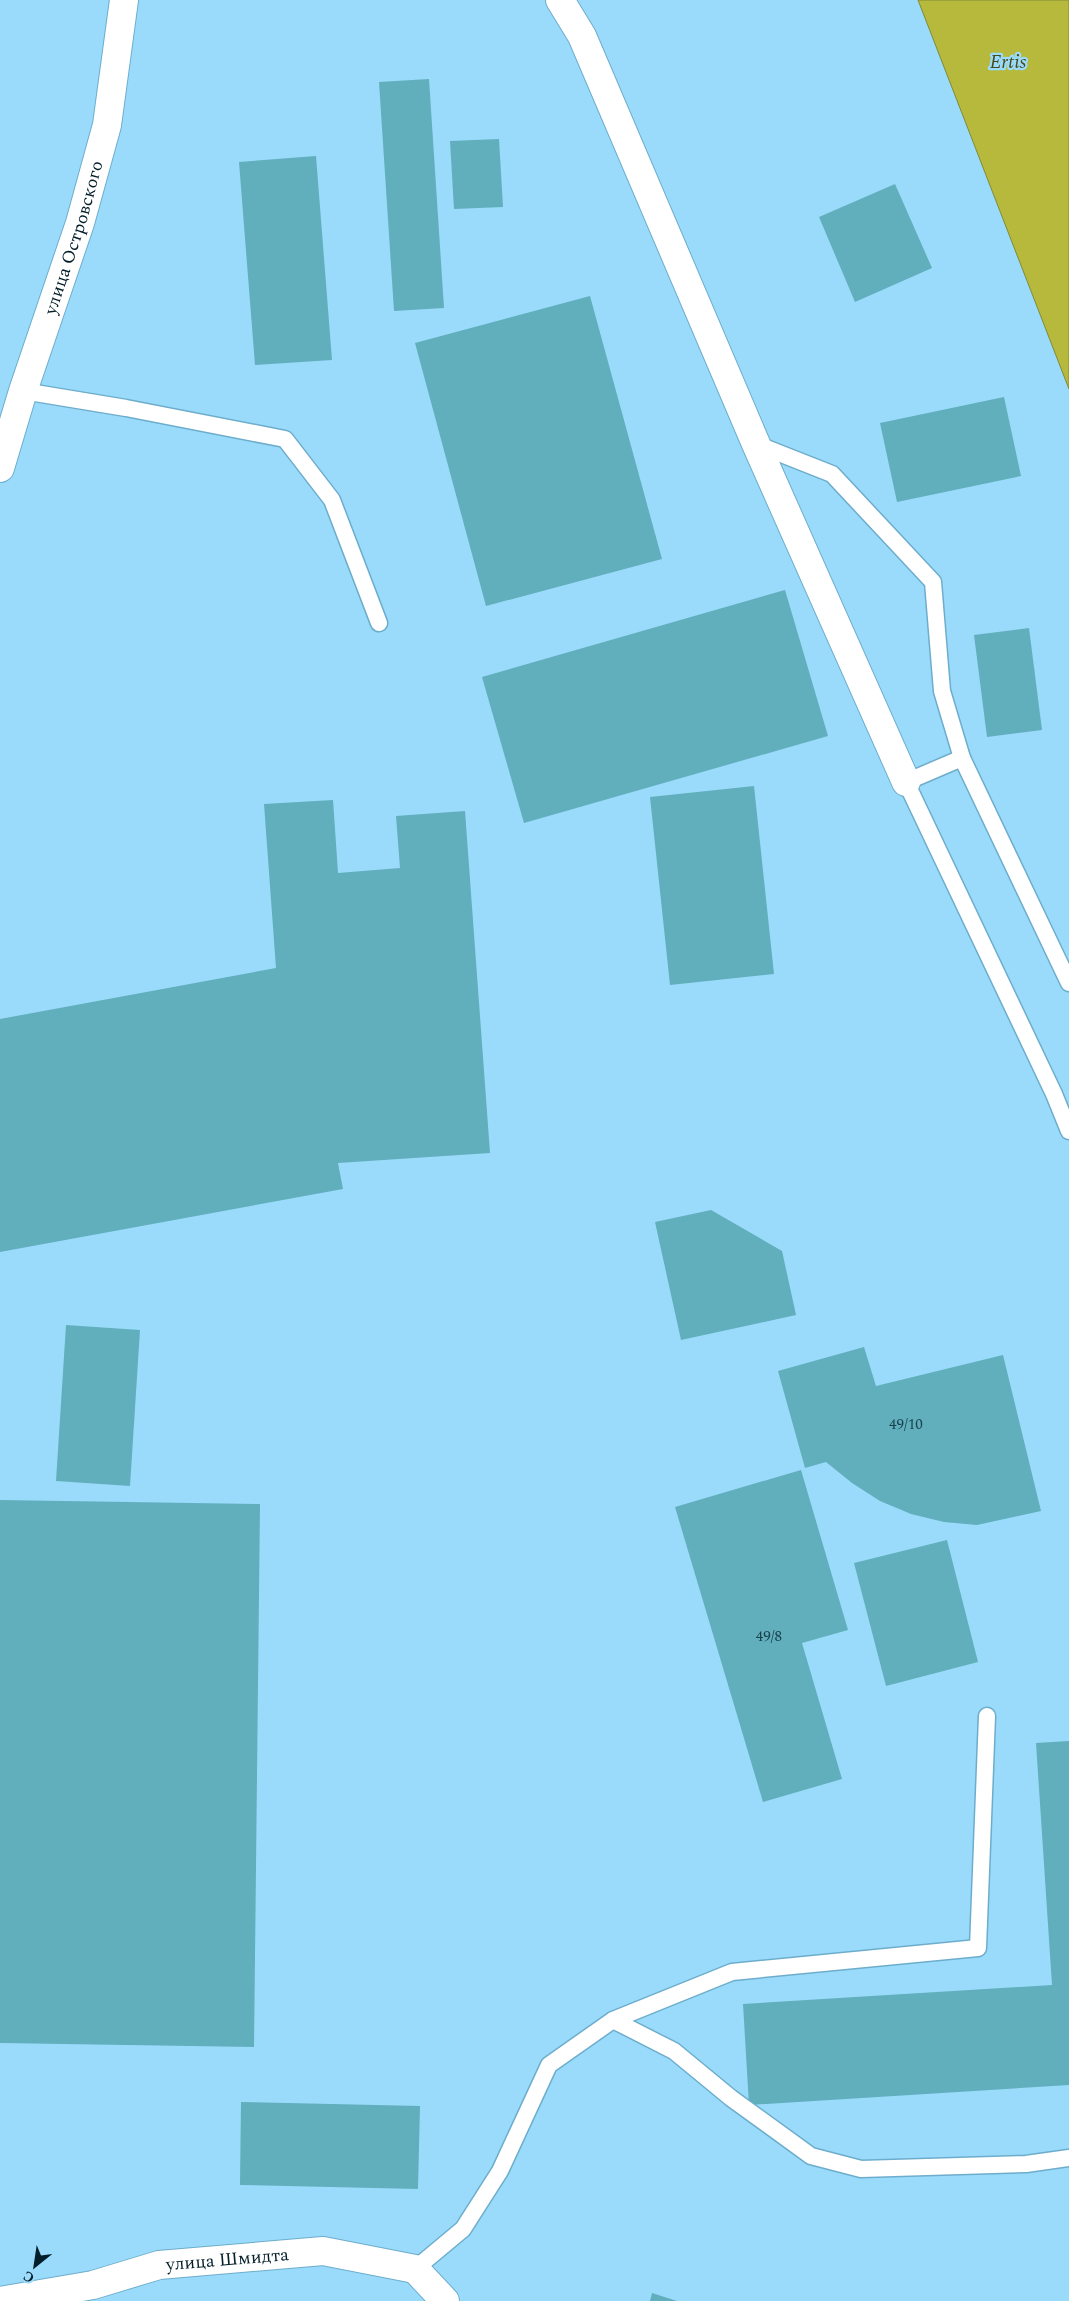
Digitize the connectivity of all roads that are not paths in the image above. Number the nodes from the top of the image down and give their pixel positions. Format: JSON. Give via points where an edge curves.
{"nodes":[{"id":1,"x":124,"y":0,"type":"edge"},
{"id":2,"x":560,"y":0,"type":"edge"},
{"id":3,"x":23,"y":391,"type":"junction"},
{"id":4,"x":756,"y":444,"type":"junction"},
{"id":5,"x":0,"y":468,"type":"edge"},
{"id":6,"x":379,"y":623,"type":"dead end"},
{"id":7,"x":962,"y":758,"type":"junction"},
{"id":8,"x":906,"y":782,"type":"junction"},
{"id":9,"x":1069,"y":984,"type":"edge"},
{"id":10,"x":1069,"y":1131,"type":"edge"},
{"id":11,"x":987,"y":1716,"type":"dead end"},
{"id":12,"x":613,"y":2020,"type":"junction"},
{"id":13,"x":1069,"y":2158,"type":"edge"},
{"id":14,"x":415,"y":2269,"type":"junction"},
{"id":15,"x":0,"y":2301,"type":"edge"},
{"id":16,"x":445,"y":2301,"type":"edge"}],
"edges":[{"from":1,"to":3,"type":"street","name":"улица Островского","via":[[107,126],[80,223]]},
{"from":2,"to":4,"type":"street","via":[[582,36]]},
{"from":3,"to":5,"type":"street","name":"улица Островского"},
{"from":3,"to":6,"type":"lane","via":[[285,439],[332,500]]},
{"from":4,"to":7,"type":"lane","via":[[832,474],[933,582],[942,691]]},
{"from":4,"to":8,"type":"street"},
{"from":7,"to":8,"type":"lane"},
{"from":7,"to":9,"type":"lane"},
{"from":8,"to":10,"type":"lane"},
{"from":11,"to":12,"type":"lane","via":[[978,1948],[732,1972]]},
{"from":12,"to":13,"type":"lane","via":[[674,2051],[731,2098],[811,2156],[862,2168],[1026,2164]]},
{"from":12,"to":14,"type":"lane","via":[[549,2065],[500,2172],[463,2229]]},
{"from":14,"to":15,"type":"street","name":"улица Шмидта","via":[[323,2251],[159,2265],[93,2285]]},
{"from":14,"to":16,"type":"street"}]}
